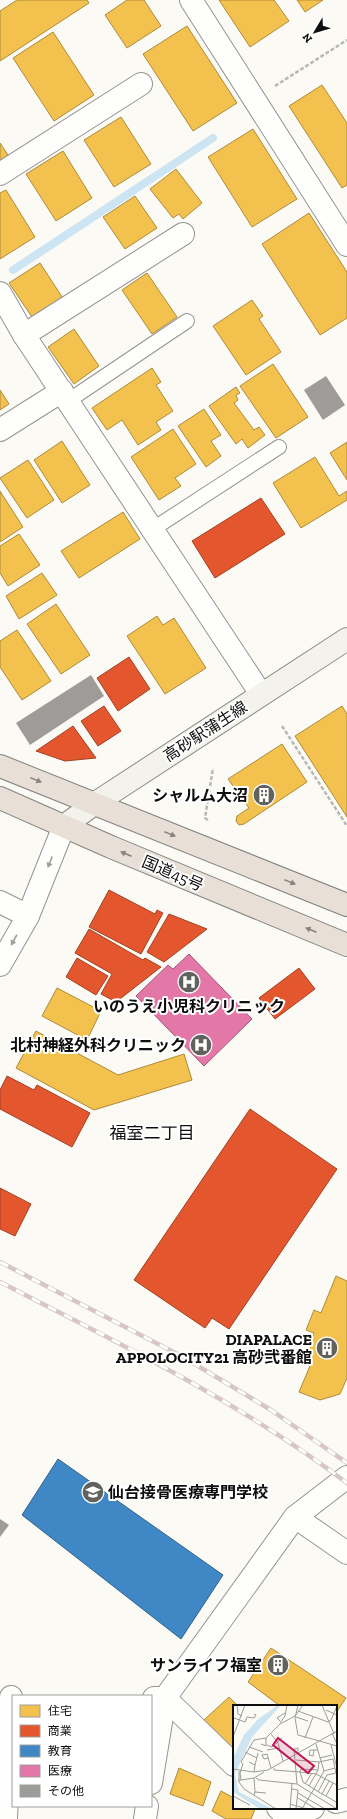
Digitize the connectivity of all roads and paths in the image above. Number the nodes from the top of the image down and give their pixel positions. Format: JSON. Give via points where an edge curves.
{"nodes":[{"id":1,"x":191,"y":0,"type":"edge"},
{"id":2,"x":347,"y":40,"type":"edge"},
{"id":3,"x":141,"y":84,"type":"dead end"},
{"id":4,"x":254,"y":99,"type":"junction"},
{"id":5,"x":0,"y":174,"type":"edge"},
{"id":6,"x":183,"y":234,"type":"dead end"},
{"id":7,"x":347,"y":245,"type":"edge"},
{"id":8,"x":0,"y":293,"type":"edge"},
{"id":9,"x":187,"y":321,"type":"dead end"},
{"id":10,"x":24,"y":335,"type":"junction"},
{"id":11,"x":65,"y":396,"type":"junction"},
{"id":12,"x":0,"y":430,"type":"edge"},
{"id":13,"x":279,"y":447,"type":"dead end"},
{"id":14,"x":153,"y":529,"type":"junction"},
{"id":15,"x":347,"y":639,"type":"edge"},
{"id":16,"x":261,"y":694,"type":"junction"},
{"id":17,"x":282,"y":726,"type":"dead end"},
{"id":18,"x":0,"y":766,"type":"edge"},
{"id":19,"x":213,"y":768,"type":"dead end"},
{"id":20,"x":0,"y":798,"type":"edge"},
{"id":21,"x":94,"y":804,"type":"junction"},
{"id":22,"x":211,"y":821,"type":"dead end"},
{"id":23,"x":64,"y":826,"type":"junction"},
{"id":24,"x":347,"y":826,"type":"edge"},
{"id":25,"x":0,"y":902,"type":"edge"},
{"id":26,"x":347,"y":905,"type":"edge"},
{"id":27,"x":28,"y":916,"type":"junction"},
{"id":28,"x":347,"y":946,"type":"edge"},
{"id":29,"x":0,"y":965,"type":"edge"},
{"id":30,"x":347,"y":1477,"type":"edge"},
{"id":31,"x":295,"y":1517,"type":"junction"},
{"id":32,"x":347,"y":1553,"type":"edge"},
{"id":33,"x":8,"y":1697,"type":"edge"},
{"id":34,"x":158,"y":1698,"type":"edge"},
{"id":35,"x":233,"y":1764,"type":"edge"},
{"id":36,"x":152,"y":1771,"type":"edge"},
{"id":37,"x":347,"y":1799,"type":"edge"},
{"id":38,"x":337,"y":1802,"type":"edge"},
{"id":39,"x":147,"y":1807,"type":"edge"},
{"id":40,"x":279,"y":1809,"type":"edge"},
{"id":41,"x":310,"y":1809,"type":"edge"},
{"id":42,"x":6,"y":1819,"type":"edge"},
{"id":43,"x":145,"y":1819,"type":"edge"}],
"edges":[{"from":1,"to":4,"type":"street"},
{"from":2,"to":4,"type":"path"},
{"from":3,"to":5,"type":"street"},
{"from":4,"to":7,"type":"street"},
{"from":6,"to":10,"type":"street"},
{"from":8,"to":10,"type":"street"},
{"from":9,"to":11,"type":"lane"},
{"from":10,"to":11,"type":"street"},
{"from":11,"to":12,"type":"street"},
{"from":11,"to":14,"type":"street"},
{"from":13,"to":14,"type":"lane"},
{"from":14,"to":16,"type":"street"},
{"from":15,"to":16,"type":"street","name":"高砂駅蒲生線"},
{"from":16,"to":21,"type":"street","name":"高砂駅蒲生線"},
{"from":17,"to":24,"type":"path"},
{"from":18,"to":21,"type":"highway","one_way":true},
{"from":19,"to":22,"type":"path","via":[[205,818]]},
{"from":20,"to":23,"type":"highway","name":"国道45号"},
{"from":21,"to":23,"type":"street","name":"高砂駅蒲生線"},
{"from":21,"to":26,"type":"highway","one_way":true},
{"from":23,"to":27,"type":"street","one_way":true},
{"from":28,"to":23,"type":"highway","name":"国道45号","one_way":true},
{"from":25,"to":27,"type":"street"},
{"from":27,"to":29,"type":"street","one_way":true},
{"from":30,"to":31,"type":"street"},
{"from":31,"to":32,"type":"street"},
{"from":31,"to":34,"type":"street"},
{"from":33,"to":42,"type":"street"},
{"from":34,"to":35,"type":"street"},
{"from":34,"to":36,"type":"street"},
{"from":37,"to":38,"type":"street"},
{"from":39,"to":43,"type":"street"},
{"from":40,"to":41,"type":"street","via":[[286,1816]]}]}
